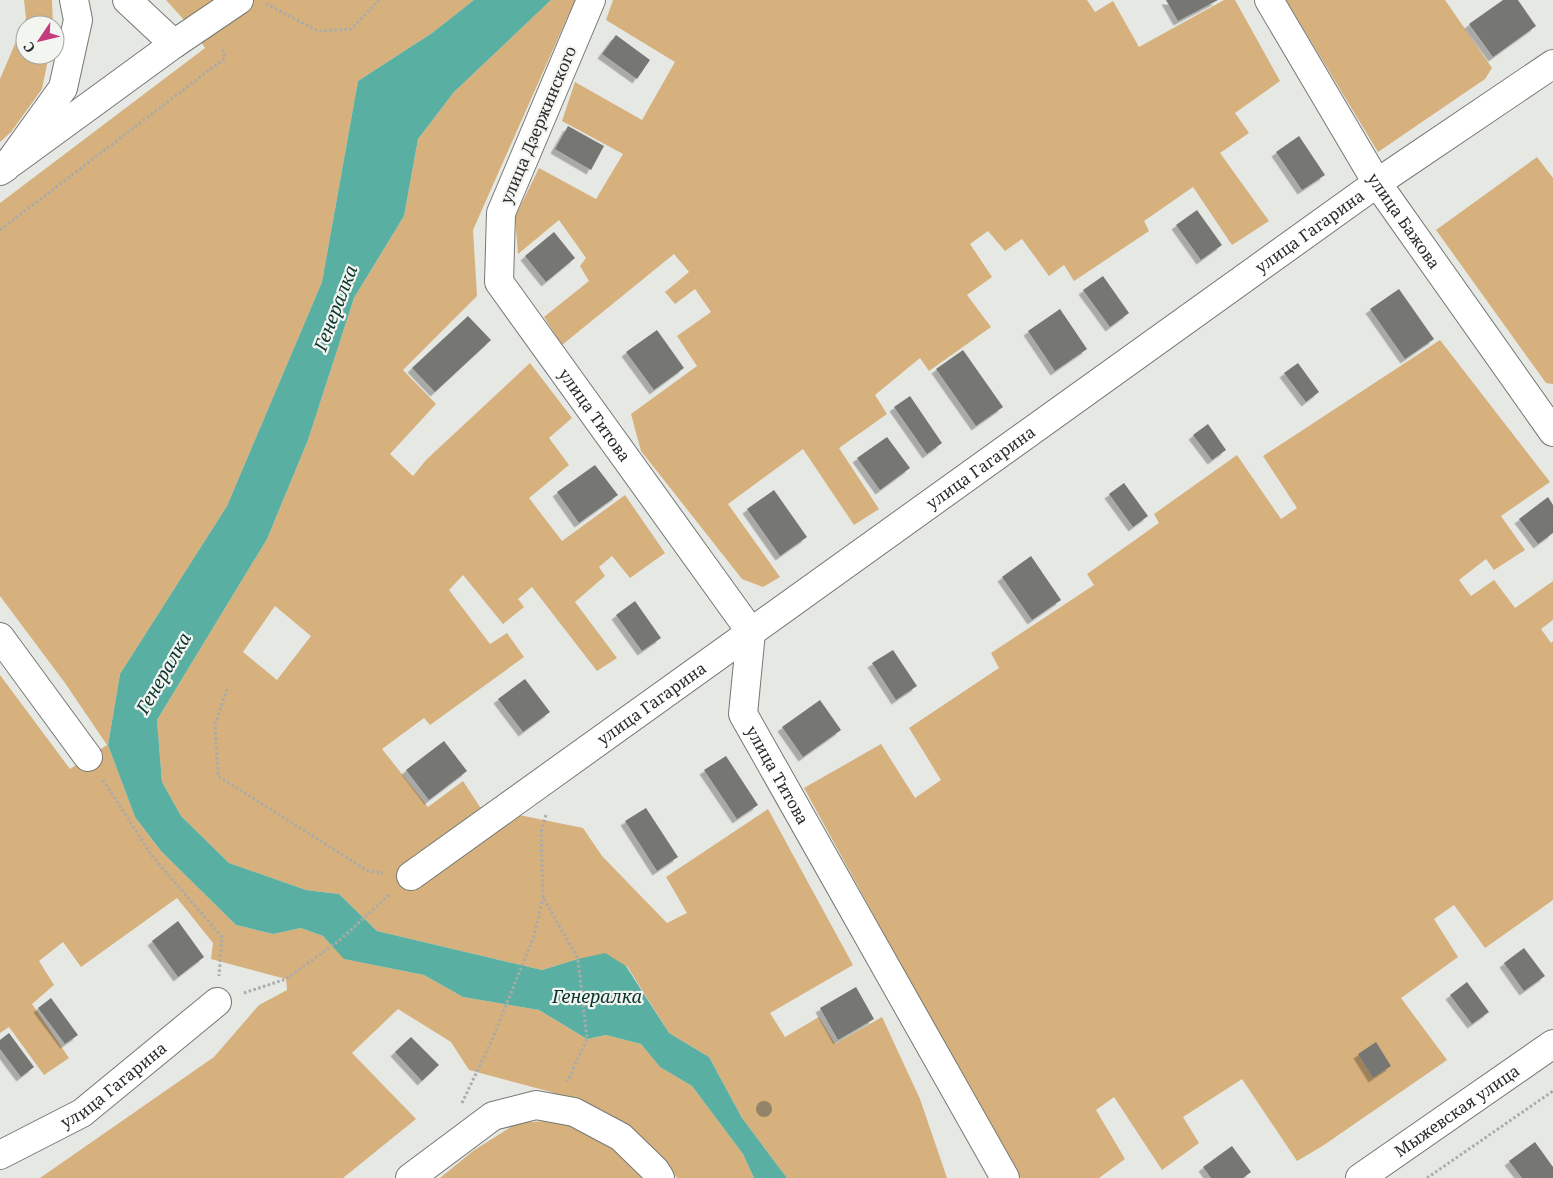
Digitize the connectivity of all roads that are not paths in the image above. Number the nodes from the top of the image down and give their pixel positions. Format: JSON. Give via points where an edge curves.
{"nodes":[{"id":1,"x":74,"y":0,"type":"edge"},
{"id":2,"x":127,"y":0,"type":"edge"},
{"id":3,"x":239,"y":0,"type":"edge"},
{"id":4,"x":590,"y":0,"type":"edge"},
{"id":5,"x":1269,"y":0,"type":"edge"},
{"id":6,"x":174,"y":44,"type":"junction"},
{"id":7,"x":1553,"y":64,"type":"edge"},
{"id":8,"x":3,"y":169,"type":"edge"},
{"id":9,"x":1377,"y":183,"type":"junction"},
{"id":10,"x":499,"y":282,"type":"joint"},
{"id":11,"x":1553,"y":432,"type":"edge"},
{"id":12,"x":750,"y":632,"type":"junction"},
{"id":13,"x":0,"y":637,"type":"edge"},
{"id":14,"x":88,"y":757,"type":"road end"},
{"id":15,"x":411,"y":876,"type":"road end"},
{"id":16,"x":217,"y":1002,"type":"road end"},
{"id":17,"x":1553,"y":1044,"type":"edge"},
{"id":18,"x":0,"y":1155,"type":"edge"},
{"id":19,"x":410,"y":1178,"type":"edge"},
{"id":20,"x":660,"y":1178,"type":"edge"},
{"id":21,"x":1005,"y":1178,"type":"edge"},
{"id":22,"x":1360,"y":1178,"type":"edge"}],
"edges":[{"from":1,"to":8,"type":"street","via":[[78,20],[63,88]]},
{"from":2,"to":6,"type":"street"},
{"from":3,"to":6,"type":"street"},
{"from":4,"to":10,"type":"street","name":"улица Дзержинского","via":[[500,213]]},
{"from":5,"to":9,"type":"street","name":"улица Бажова"},
{"from":6,"to":8,"type":"street"},
{"from":7,"to":9,"type":"street","name":"улица Гагарина"},
{"from":9,"to":11,"type":"street","name":"улица Бажова"},
{"from":9,"to":12,"type":"street","name":"улица Гагарина"},
{"from":10,"to":12,"type":"street","name":"улица Титова"},
{"from":12,"to":15,"type":"street","name":"улица Гагарина"},
{"from":12,"to":21,"type":"street","name":"улица Титова","via":[[743,714]]},
{"from":13,"to":14,"type":"street"},
{"from":16,"to":18,"type":"street","name":"улица Гагарина","via":[[82,1113]]},
{"from":17,"to":22,"type":"street","name":"Мыжевская улица"},
{"from":19,"to":20,"type":"street","via":[[493,1116],[536,1104],[574,1112],[621,1137]]}]}
